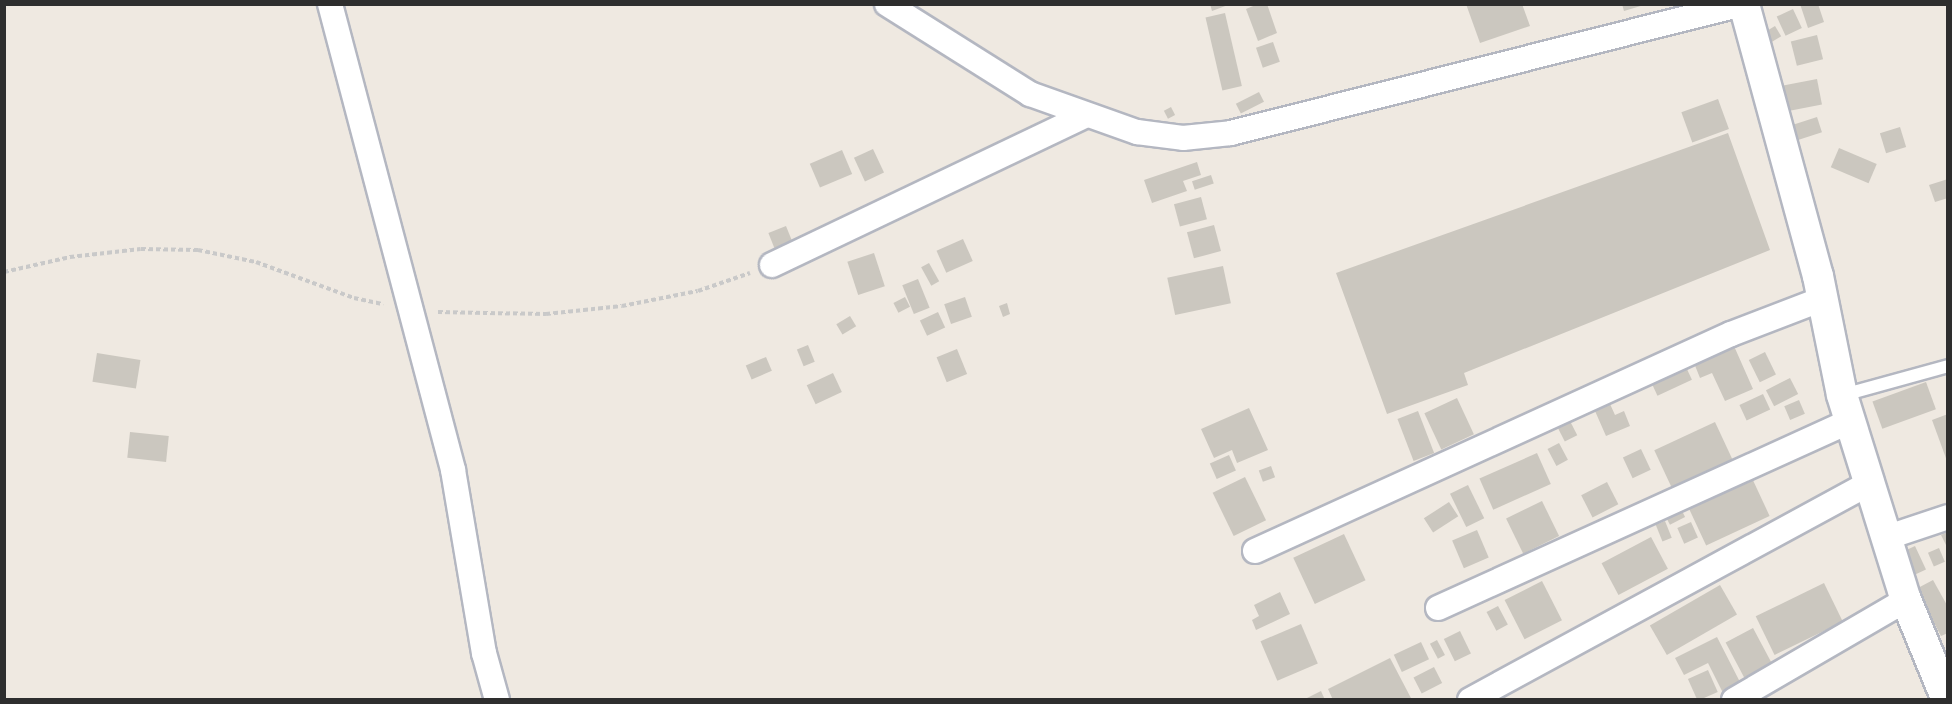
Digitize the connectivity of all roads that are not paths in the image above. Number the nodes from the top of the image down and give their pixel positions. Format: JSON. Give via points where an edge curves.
{"nodes":[{"id":1,"x":330,"y":4,"type":"edge"},
{"id":2,"x":887,"y":4,"type":"edge"},
{"id":3,"x":1743,"y":4,"type":"edge"},
{"id":4,"x":1084,"y":116,"type":"junction"},
{"id":5,"x":772,"y":265,"type":"road end"},
{"id":6,"x":1822,"y":299,"type":"junction"},
{"id":7,"x":1947,"y":366,"type":"edge"},
{"id":8,"x":1846,"y":408,"type":"junction"},
{"id":9,"x":1870,"y":483,"type":"junction"},
{"id":10,"x":1947,"y":517,"type":"edge"},
{"id":11,"x":1886,"y":538,"type":"junction"},
{"id":12,"x":1255,"y":551,"type":"dead end"},
{"id":13,"x":1906,"y":600,"type":"junction"},
{"id":14,"x":1438,"y":608,"type":"dead end"},
{"id":15,"x":497,"y":699,"type":"edge"},
{"id":16,"x":1470,"y":699,"type":"edge"},
{"id":17,"x":1734,"y":699,"type":"edge"},
{"id":18,"x":1947,"y":699,"type":"edge"}],
"edges":[{"from":1,"to":15,"type":"street","via":[[453,470],[484,653]]},
{"from":2,"to":4,"type":"street","via":[[1010,82]]},
{"from":3,"to":4,"type":"street","via":[[1231,133],[1183,138],[1137,132]]},
{"from":3,"to":6,"type":"street"},
{"from":4,"to":5,"type":"street"},
{"from":6,"to":8,"type":"street"},
{"from":6,"to":12,"type":"street","via":[[1731,334]]},
{"from":7,"to":8,"type":"lane"},
{"from":8,"to":9,"type":"street"},
{"from":8,"to":14,"type":"street"},
{"from":9,"to":11,"type":"street"},
{"from":9,"to":16,"type":"street"},
{"from":10,"to":11,"type":"street"},
{"from":11,"to":13,"type":"street"},
{"from":13,"to":17,"type":"street"},
{"from":13,"to":18,"type":"street"}]}
